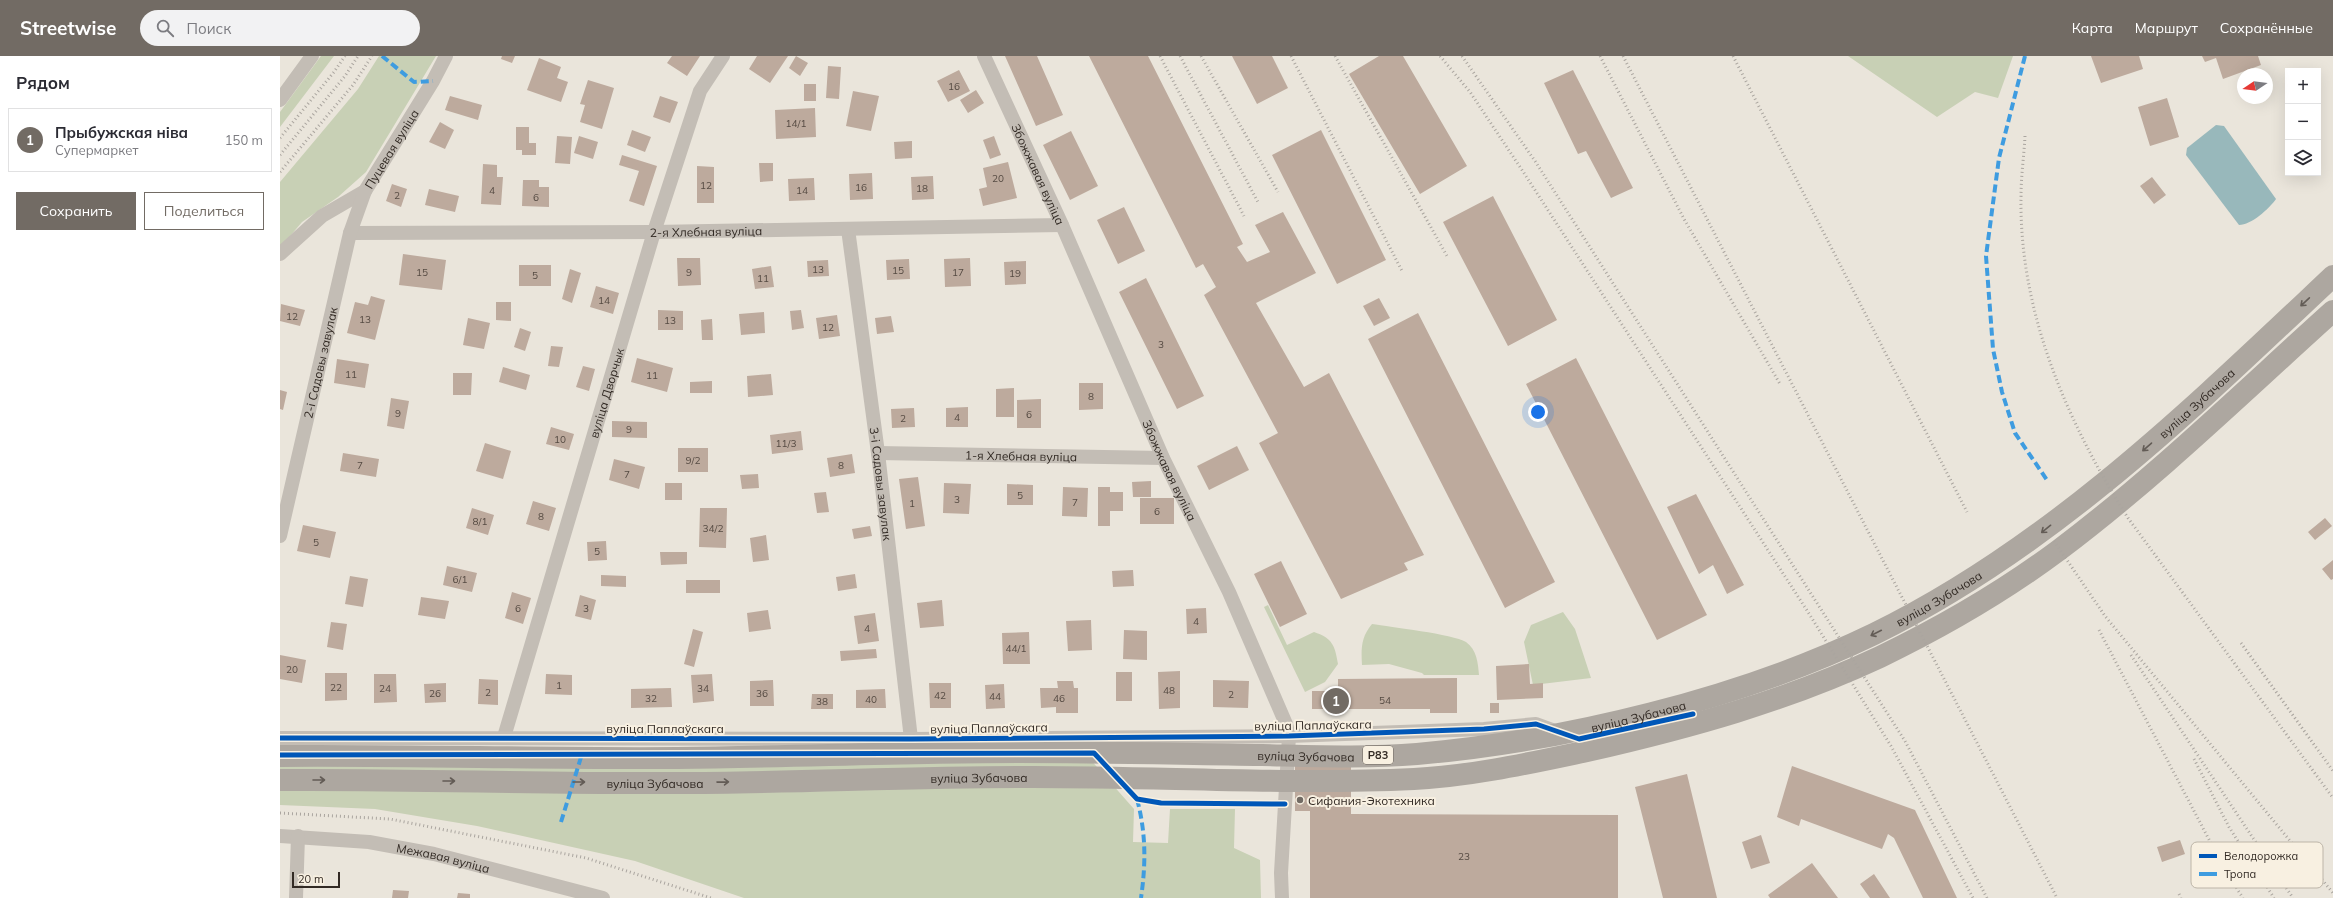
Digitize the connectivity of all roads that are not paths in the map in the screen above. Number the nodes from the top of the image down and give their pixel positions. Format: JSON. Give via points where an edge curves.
{"nodes":[{"id":1,"x":312,"y":56,"type":"edge"},
{"id":2,"x":446,"y":56,"type":"edge"},
{"id":3,"x":723,"y":56,"type":"edge"},
{"id":4,"x":984,"y":56,"type":"edge"},
{"id":5,"x":280,"y":100,"type":"edge"},
{"id":6,"x":365,"y":191,"type":"junction"},
{"id":7,"x":1062,"y":225,"type":"junction"},
{"id":8,"x":848,"y":229,"type":"junction"},
{"id":9,"x":654,"y":232,"type":"junction"},
{"id":10,"x":350,"y":233,"type":"junction"},
{"id":11,"x":280,"y":254,"type":"edge"},
{"id":12,"x":2333,"y":276,"type":"edge"},
{"id":13,"x":2333,"y":311,"type":"edge"},
{"id":14,"x":878,"y":453,"type":"junction"},
{"id":15,"x":1163,"y":458,"type":"junction"},
{"id":16,"x":280,"y":536,"type":"edge"},
{"id":17,"x":1693,"y":714,"type":"dead end"},
{"id":18,"x":1289,"y":736,"type":"junction"},
{"id":19,"x":504,"y":737,"type":"junction"},
{"id":20,"x":280,"y":738,"type":"edge"},
{"id":21,"x":911,"y":739,"type":"junction"},
{"id":22,"x":280,"y":756,"type":"edge"},
{"id":23,"x":280,"y":780,"type":"edge"},
{"id":24,"x":280,"y":836,"type":"edge"},
{"id":25,"x":298,"y":836,"type":"junction"},
{"id":26,"x":579,"y":894,"type":"edge"},
{"id":27,"x":296,"y":898,"type":"edge"},
{"id":28,"x":603,"y":898,"type":"edge"},
{"id":29,"x":1282,"y":898,"type":"edge"}],
"edges":[{"from":1,"to":5,"type":"street"},
{"from":2,"to":6,"type":"street","name":"Пуцевая вуліца"},
{"from":3,"to":9,"type":"street","name":"вуліца Дворчык","via":[[700,91]]},
{"from":4,"to":7,"type":"street","name":"Збожжавая вуліца"},
{"from":6,"to":10,"type":"street","name":"2-і Садовы завулак"},
{"from":6,"to":11,"type":"street","name":"Пуцевая вуліца","via":[[322,216]]},
{"from":7,"to":8,"type":"street","name":"2-я Хлебная вуліца"},
{"from":7,"to":15,"type":"street","name":"Збожжавая вуліца"},
{"from":8,"to":9,"type":"street","name":"2-я Хлебная вуліца"},
{"from":8,"to":14,"type":"street","name":"3-і Садовы завулак"},
{"from":9,"to":10,"type":"street","name":"2-я Хлебная вуліца"},
{"from":9,"to":19,"type":"street","name":"вуліца Дворчык"},
{"from":10,"to":16,"type":"street","name":"2-і Садовы завулак"},
{"from":12,"to":22,"type":"highway","name":"вуліца Зубачова","number":"Р83","one_way":true,"via":[[2117,473],[2041,534],[2002,561],[1912,615],[1823,657],[1771,677],[1651,713],[1566,732],[1478,747],[1413,754],[1335,756],[1016,752],[677,758]]},
{"from":23,"to":13,"type":"highway","name":"вуліца Зубачова","number":"Р83","one_way":true,"via":[[677,783],[1018,777],[1417,779],[1484,772],[1658,735],[1778,700],[1831,679],[1916,639],[2013,582],[2055,553],[2133,491]]},
{"from":14,"to":15,"type":"street","name":"1-я Хлебная вуліца"},
{"from":14,"to":21,"type":"street","name":"3-і Садовы завулак"},
{"from":15,"to":18,"type":"street","name":"Збожжавая вуліца","via":[[1229,592]]},
{"from":17,"to":18,"type":"street","name":"вуліца Паплаўскага","via":[[1579,739],[1536,724],[1484,729]]},
{"from":18,"to":21,"type":"street","name":"вуліца Паплаўскага"},
{"from":18,"to":29,"type":"street","name":"Збожжавая вуліца","via":[[1281,872]]},
{"from":19,"to":20,"type":"street","name":"вуліца Паплаўскага"},
{"from":19,"to":21,"type":"street","name":"вуліца Паплаўскага"},
{"from":24,"to":25,"type":"street","name":"Межавая вуліца"},
{"from":25,"to":26,"type":"street","name":"Межавая вуліца","via":[[369,842],[434,854]]},
{"from":25,"to":27,"type":"street"},
{"from":26,"to":28,"type":"street","name":"Межавая вуліца"}]}
